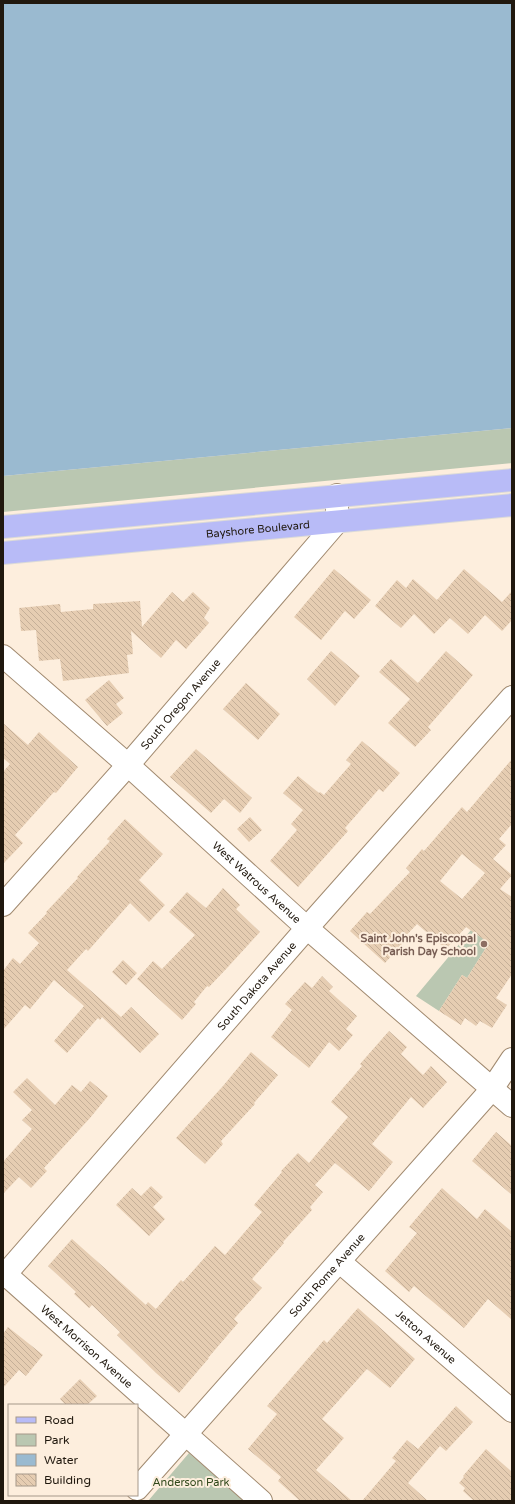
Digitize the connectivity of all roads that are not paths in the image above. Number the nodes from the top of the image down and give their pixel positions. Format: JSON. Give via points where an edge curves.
{"nodes":[{"id":1,"x":512,"y":480,"type":"edge"},
{"id":2,"x":337,"y":495,"type":"junction"},
{"id":3,"x":512,"y":505,"type":"edge"},
{"id":4,"x":337,"y":522,"type":"junction"},
{"id":5,"x":3,"y":527,"type":"edge"},
{"id":6,"x":3,"y":553,"type":"edge"},
{"id":7,"x":3,"y":656,"type":"edge"},
{"id":8,"x":512,"y":697,"type":"edge"},
{"id":9,"x":128,"y":765,"type":"junction"},
{"id":10,"x":3,"y":905,"type":"edge"},
{"id":11,"x":307,"y":928,"type":"junction"},
{"id":12,"x":512,"y":1059,"type":"edge"},
{"id":13,"x":492,"y":1089,"type":"junction"},
{"id":14,"x":512,"y":1106,"type":"edge"},
{"id":15,"x":340,"y":1262,"type":"junction"},
{"id":16,"x":4,"y":1274,"type":"edge"},
{"id":17,"x":512,"y":1411,"type":"edge"},
{"id":18,"x":185,"y":1435,"type":"junction"},
{"id":19,"x":138,"y":1488,"type":"edge"},
{"id":20,"x":261,"y":1501,"type":"edge"}],
"edges":[{"from":1,"to":2,"type":"main road"},
{"from":2,"to":4,"type":"street"},
{"from":2,"to":5,"type":"main road"},
{"from":3,"to":4,"type":"main road","name":"Bayshore Boulevard"},
{"from":4,"to":6,"type":"main road","name":"Bayshore Boulevard"},
{"from":4,"to":9,"type":"street","name":"South Oregon Avenue"},
{"from":7,"to":9,"type":"street","name":"West Watrous Avenue"},
{"from":8,"to":11,"type":"street","name":"South Dakota Avenue"},
{"from":9,"to":10,"type":"street","name":"South Oregon Avenue"},
{"from":9,"to":11,"type":"street","name":"West Watrous Avenue"},
{"from":11,"to":13,"type":"street","name":"West Watrous Avenue"},
{"from":11,"to":16,"type":"street","name":"South Dakota Avenue"},
{"from":12,"to":13,"type":"street","name":"South Rome Avenue"},
{"from":13,"to":14,"type":"street","name":"West Watrous Avenue"},
{"from":13,"to":15,"type":"street","name":"South Rome Avenue"},
{"from":15,"to":17,"type":"street","name":"Jetton Avenue"},
{"from":15,"to":18,"type":"street","name":"South Rome Avenue"},
{"from":16,"to":18,"type":"street","name":"West Morrison Avenue"},
{"from":18,"to":19,"type":"street","name":"South Rome Avenue"},
{"from":18,"to":20,"type":"street","name":"West Morrison Avenue"}]}
